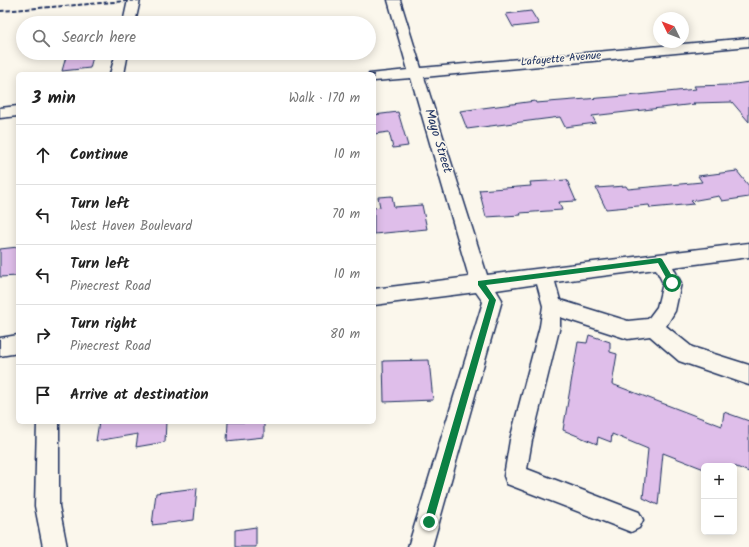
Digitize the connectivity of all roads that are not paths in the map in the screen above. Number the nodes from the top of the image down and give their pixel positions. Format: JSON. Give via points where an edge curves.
{"nodes":[{"id":1,"x":134,"y":0,"type":"edge"},
{"id":2,"x":394,"y":0,"type":"edge"},
{"id":3,"x":131,"y":16,"type":"edge"},
{"id":4,"x":749,"y":42,"type":"edge"},
{"id":5,"x":120,"y":60,"type":"edge"},
{"id":6,"x":117,"y":72,"type":"edge"},
{"id":7,"x":417,"y":73,"type":"junction"},
{"id":8,"x":376,"y":77,"type":"edge"},
{"id":9,"x":16,"y":111,"type":"edge"},
{"id":10,"x":0,"y":113,"type":"edge"},
{"id":11,"x":749,"y":250,"type":"edge"},
{"id":12,"x":660,"y":260,"type":"junction"},
{"id":13,"x":544,"y":275,"type":"junction"},
{"id":14,"x":480,"y":283,"type":"junction"},
{"id":15,"x":376,"y":297,"type":"edge"},
{"id":16,"x":552,"y":306,"type":"junction"},
{"id":17,"x":653,"y":327,"type":"junction"},
{"id":18,"x":16,"y":344,"type":"edge"},
{"id":19,"x":0,"y":347,"type":"edge"},
{"id":20,"x":749,"y":375,"type":"edge"},
{"id":21,"x":48,"y":424,"type":"edge"},
{"id":22,"x":631,"y":520,"type":"dead end"},
{"id":23,"x":55,"y":547,"type":"edge"},
{"id":24,"x":420,"y":547,"type":"edge"}],
"edges":[{"from":1,"to":3,"type":"street"},
{"from":2,"to":7,"type":"street","name":"Mayo Street"},
{"from":4,"to":7,"type":"street","name":"Lafayette Avenue"},
{"from":5,"to":6,"type":"street"},
{"from":7,"to":8,"type":"street","name":"Lafayette Avenue"},
{"from":7,"to":14,"type":"street","name":"Mayo Street"},
{"from":9,"to":10,"type":"street"},
{"from":11,"to":12,"type":"street"},
{"from":12,"to":13,"type":"street"},
{"from":12,"to":17,"type":"street","via":[[672,283],[666,310]]},
{"from":13,"to":14,"type":"street"},
{"from":13,"to":16,"type":"street"},
{"from":14,"to":15,"type":"street"},
{"from":14,"to":24,"type":"street","via":[[493,300]]},
{"from":16,"to":17,"type":"street","via":[[628,330]]},
{"from":16,"to":22,"type":"street","via":[[550,326],[521,440],[515,476]]},
{"from":17,"to":20,"type":"street","via":[[686,354]]},
{"from":18,"to":19,"type":"street"},
{"from":21,"to":23,"type":"street","via":[[47,506]]}]}
